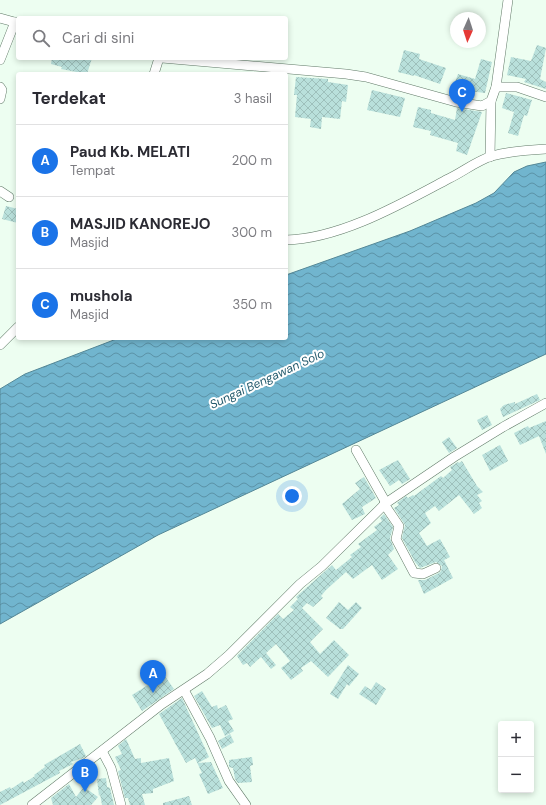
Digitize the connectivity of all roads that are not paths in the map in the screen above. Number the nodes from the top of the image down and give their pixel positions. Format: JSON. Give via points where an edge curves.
{"nodes":[{"id":1,"x":508,"y":0,"type":"edge"},
{"id":2,"x":0,"y":18,"type":"edge"},
{"id":3,"x":16,"y":22,"type":"edge"},
{"id":4,"x":0,"y":60,"type":"edge"},
{"id":5,"x":158,"y":60,"type":"edge"},
{"id":6,"x":185,"y":60,"type":"edge"},
{"id":7,"x":155,"y":72,"type":"edge"},
{"id":8,"x":0,"y":87,"type":"edge"},
{"id":9,"x":496,"y":87,"type":"junction"},
{"id":10,"x":546,"y":97,"type":"edge"},
{"id":11,"x":0,"y":99,"type":"edge"},
{"id":12,"x":491,"y":101,"type":"junction"},
{"id":13,"x":546,"y":149,"type":"edge"},
{"id":14,"x":490,"y":157,"type":"junction"},
{"id":15,"x":0,"y":191,"type":"edge"},
{"id":16,"x":9,"y":197,"type":"dead end"},
{"id":17,"x":288,"y":240,"type":"edge"},
{"id":18,"x":16,"y":329,"type":"edge"},
{"id":19,"x":0,"y":345,"type":"edge"},
{"id":20,"x":546,"y":403,"type":"edge"},
{"id":21,"x":356,"y":450,"type":"dead end"},
{"id":22,"x":385,"y":504,"type":"junction"},
{"id":23,"x":436,"y":568,"type":"dead end"},
{"id":24,"x":184,"y":690,"type":"junction"},
{"id":25,"x":102,"y":751,"type":"junction"},
{"id":26,"x":32,"y":805,"type":"edge"},
{"id":27,"x":121,"y":805,"type":"edge"},
{"id":28,"x":246,"y":805,"type":"edge"}],
"edges":[{"from":1,"to":9,"type":"street"},
{"from":2,"to":3,"type":"street"},
{"from":3,"to":4,"type":"street"},
{"from":5,"to":7,"type":"street"},
{"from":6,"to":12,"type":"street","via":[[346,74],[366,77],[456,102],[482,106]]},
{"from":8,"to":11,"type":"street"},
{"from":9,"to":10,"type":"street","via":[[517,87]]},
{"from":9,"to":12,"type":"street"},
{"from":12,"to":14,"type":"street"},
{"from":13,"to":14,"type":"street"},
{"from":14,"to":17,"type":"street","via":[[398,205],[344,228]]},
{"from":15,"to":16,"type":"street"},
{"from":18,"to":19,"type":"street"},
{"from":20,"to":22,"type":"street","via":[[454,457]]},
{"from":21,"to":22,"type":"street"},
{"from":22,"to":23,"type":"street","via":[[399,526],[396,539],[414,572],[423,574]]},
{"from":22,"to":24,"type":"street","via":[[322,566],[268,614],[229,655]]},
{"from":24,"to":25,"type":"street"},
{"from":24,"to":28,"type":"street","via":[[210,738],[229,781]]},
{"from":25,"to":26,"type":"street"},
{"from":25,"to":27,"type":"street","via":[[111,768]]}]}
